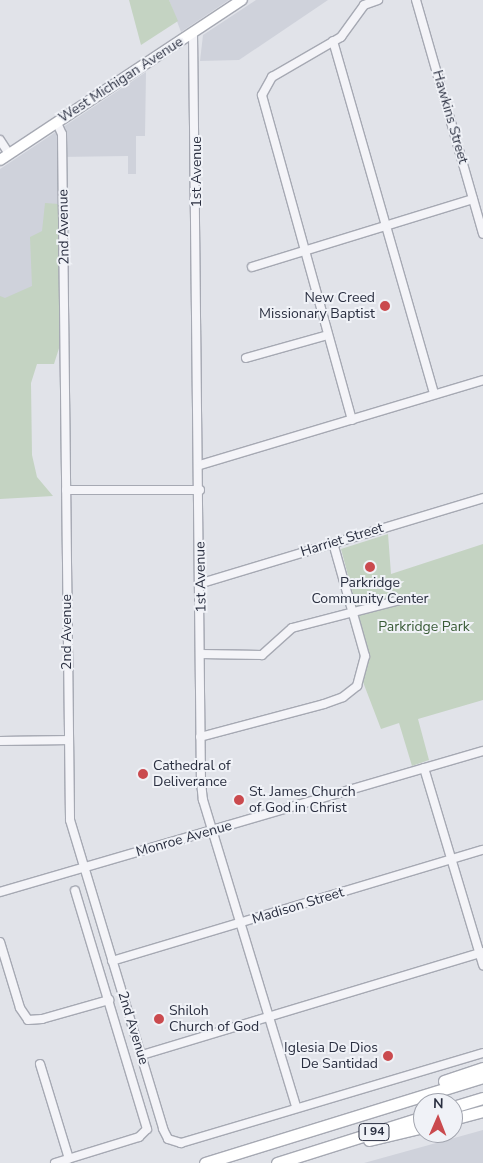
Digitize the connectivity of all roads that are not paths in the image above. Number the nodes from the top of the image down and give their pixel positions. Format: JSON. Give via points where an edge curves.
{"nodes":[{"id":1,"x":242,"y":0,"type":"edge"},
{"id":2,"x":378,"y":0,"type":"edge"},
{"id":3,"x":416,"y":0,"type":"edge"},
{"id":4,"x":193,"y":33,"type":"junction"},
{"id":5,"x":333,"y":42,"type":"junction"},
{"id":6,"x":57,"y":123,"type":"junction"},
{"id":7,"x":0,"y":140,"type":"edge"},
{"id":8,"x":4,"y":157,"type":"edge"},
{"id":9,"x":473,"y":199,"type":"junction"},
{"id":10,"x":386,"y":225,"type":"junction"},
{"id":11,"x":483,"y":234,"type":"edge"},
{"id":12,"x":304,"y":251,"type":"junction"},
{"id":13,"x":252,"y":267,"type":"dead end"},
{"id":14,"x":328,"y":335,"type":"junction"},
{"id":15,"x":246,"y":358,"type":"dead end"},
{"id":16,"x":483,"y":380,"type":"edge"},
{"id":17,"x":434,"y":394,"type":"junction"},
{"id":18,"x":352,"y":420,"type":"junction"},
{"id":19,"x":200,"y":465,"type":"junction"},
{"id":20,"x":66,"y":490,"type":"junction"},
{"id":21,"x":200,"y":490,"type":"junction"},
{"id":22,"x":483,"y":498,"type":"edge"},
{"id":23,"x":333,"y":543,"type":"junction"},
{"id":24,"x":202,"y":583,"type":"junction"},
{"id":25,"x":400,"y":600,"type":"dead end"},
{"id":26,"x":354,"y":613,"type":"junction"},
{"id":27,"x":202,"y":654,"type":"junction"},
{"id":28,"x":200,"y":737,"type":"junction"},
{"id":29,"x":68,"y":740,"type":"junction"},
{"id":30,"x":0,"y":741,"type":"edge"},
{"id":31,"x":483,"y":751,"type":"edge"},
{"id":32,"x":424,"y":768,"type":"junction"},
{"id":33,"x":213,"y":830,"type":"junction"},
{"id":34,"x":483,"y":850,"type":"edge"},
{"id":35,"x":452,"y":860,"type":"junction"},
{"id":36,"x":84,"y":868,"type":"junction"},
{"id":37,"x":75,"y":891,"type":"dead end"},
{"id":38,"x":0,"y":892,"type":"edge"},
{"id":39,"x":241,"y":923,"type":"junction"},
{"id":40,"x":0,"y":942,"type":"edge"},
{"id":41,"x":481,"y":952,"type":"edge"},
{"id":42,"x":112,"y":961,"type":"junction"},
{"id":43,"x":483,"y":965,"type":"edge"},
{"id":44,"x":109,"y":1000,"type":"junction"},
{"id":45,"x":269,"y":1016,"type":"junction"},
{"id":46,"x":483,"y":1053,"type":"edge"},
{"id":47,"x":142,"y":1055,"type":"junction"},
{"id":48,"x":40,"y":1064,"type":"dead end"},
{"id":49,"x":483,"y":1068,"type":"edge"},
{"id":50,"x":483,"y":1077,"type":"edge"},
{"id":51,"x":483,"y":1098,"type":"edge"},
{"id":52,"x":463,"y":1104,"type":"edge"},
{"id":53,"x":393,"y":1105,"type":"junction"},
{"id":54,"x":296,"y":1108,"type":"junction"},
{"id":55,"x":483,"y":1112,"type":"edge"},
{"id":56,"x":463,"y":1117,"type":"edge"},
{"id":57,"x":413,"y":1119,"type":"edge"},
{"id":58,"x":413,"y":1129,"type":"edge"},
{"id":59,"x":325,"y":1148,"type":"junction"},
{"id":60,"x":69,"y":1159,"type":"junction"},
{"id":61,"x":55,"y":1163,"type":"edge"},
{"id":62,"x":204,"y":1163,"type":"edge"},
{"id":63,"x":276,"y":1163,"type":"edge"}],
"edges":[{"from":1,"to":4,"type":"main road","name":"West Michigan Avenue"},
{"from":2,"to":5,"type":"street","via":[[364,5]]},
{"from":3,"to":9,"type":"street","name":"Hawkins Street"},
{"from":4,"to":6,"type":"main road","name":"West Michigan Avenue"},
{"from":4,"to":19,"type":"street","name":"1st Avenue"},
{"from":5,"to":10,"type":"street"},
{"from":5,"to":12,"type":"street","via":[[272,77],[262,95]]},
{"from":6,"to":8,"type":"main road","name":"West Michigan Avenue"},
{"from":6,"to":20,"type":"street","name":"2nd Avenue","via":[[62,134]]},
{"from":7,"to":8,"type":"street"},
{"from":9,"to":10,"type":"street"},
{"from":9,"to":11,"type":"street","name":"Hawkins Street"},
{"from":10,"to":12,"type":"street"},
{"from":10,"to":17,"type":"street"},
{"from":12,"to":13,"type":"street"},
{"from":12,"to":14,"type":"street"},
{"from":14,"to":15,"type":"street"},
{"from":14,"to":18,"type":"street"},
{"from":16,"to":17,"type":"street"},
{"from":17,"to":18,"type":"street"},
{"from":18,"to":19,"type":"street"},
{"from":19,"to":21,"type":"street","name":"1st Avenue"},
{"from":20,"to":21,"type":"street"},
{"from":20,"to":29,"type":"street","name":"2nd Avenue"},
{"from":21,"to":24,"type":"street","name":"1st Avenue"},
{"from":22,"to":23,"type":"street","name":"Harriet Street"},
{"from":23,"to":24,"type":"street","name":"Harriet Street"},
{"from":23,"to":26,"type":"street"},
{"from":24,"to":27,"type":"street","name":"1st Avenue"},
{"from":25,"to":26,"type":"street"},
{"from":26,"to":27,"type":"street","via":[[292,628],[262,655]]},
{"from":26,"to":28,"type":"street","via":[[365,656],[357,686],[324,704]]},
{"from":27,"to":28,"type":"street","name":"1st Avenue"},
{"from":28,"to":33,"type":"street","name":"1st Avenue","via":[[203,800]]},
{"from":29,"to":30,"type":"street"},
{"from":29,"to":36,"type":"street","name":"2nd Avenue","via":[[70,820]]},
{"from":31,"to":32,"type":"street","name":"Monroe Avenue"},
{"from":32,"to":33,"type":"street","name":"Monroe Avenue"},
{"from":32,"to":35,"type":"street"},
{"from":33,"to":36,"type":"street","name":"Monroe Avenue"},
{"from":33,"to":39,"type":"street","name":"1st Avenue"},
{"from":34,"to":35,"type":"street","name":"Madison Street"},
{"from":35,"to":39,"type":"street","name":"Madison Street"},
{"from":35,"to":41,"type":"street"},
{"from":36,"to":38,"type":"street","name":"Monroe Avenue"},
{"from":36,"to":42,"type":"street","name":"2nd Avenue"},
{"from":37,"to":44,"type":"street"},
{"from":39,"to":42,"type":"street","name":"Madison Street"},
{"from":39,"to":45,"type":"street","name":"1st Avenue"},
{"from":40,"to":44,"type":"street","via":[[23,1016],[28,1020]]},
{"from":41,"to":43,"type":"street"},
{"from":41,"to":45,"type":"street"},
{"from":42,"to":47,"type":"street","name":"2nd Avenue"},
{"from":44,"to":60,"type":"street","via":[[146,1122],[145,1134]]},
{"from":45,"to":47,"type":"street"},
{"from":45,"to":54,"type":"street","name":"1st Avenue"},
{"from":46,"to":54,"type":"street"},
{"from":47,"to":54,"type":"street","name":"2nd Avenue","via":[[168,1139],[181,1143]]},
{"from":48,"to":60,"type":"street"},
{"from":49,"to":53,"type":"highway","via":[[436,1084]]},
{"from":50,"to":53,"type":"highway","number":"I 94"},
{"from":51,"to":52,"type":"highway"},
{"from":53,"to":62,"type":"highway","number":"I 94"},
{"from":55,"to":56,"type":"highway"},
{"from":57,"to":59,"type":"highway","number":"I 94"},
{"from":58,"to":59,"type":"highway"},
{"from":59,"to":63,"type":"highway","number":"I 94"},
{"from":60,"to":61,"type":"street"}]}
